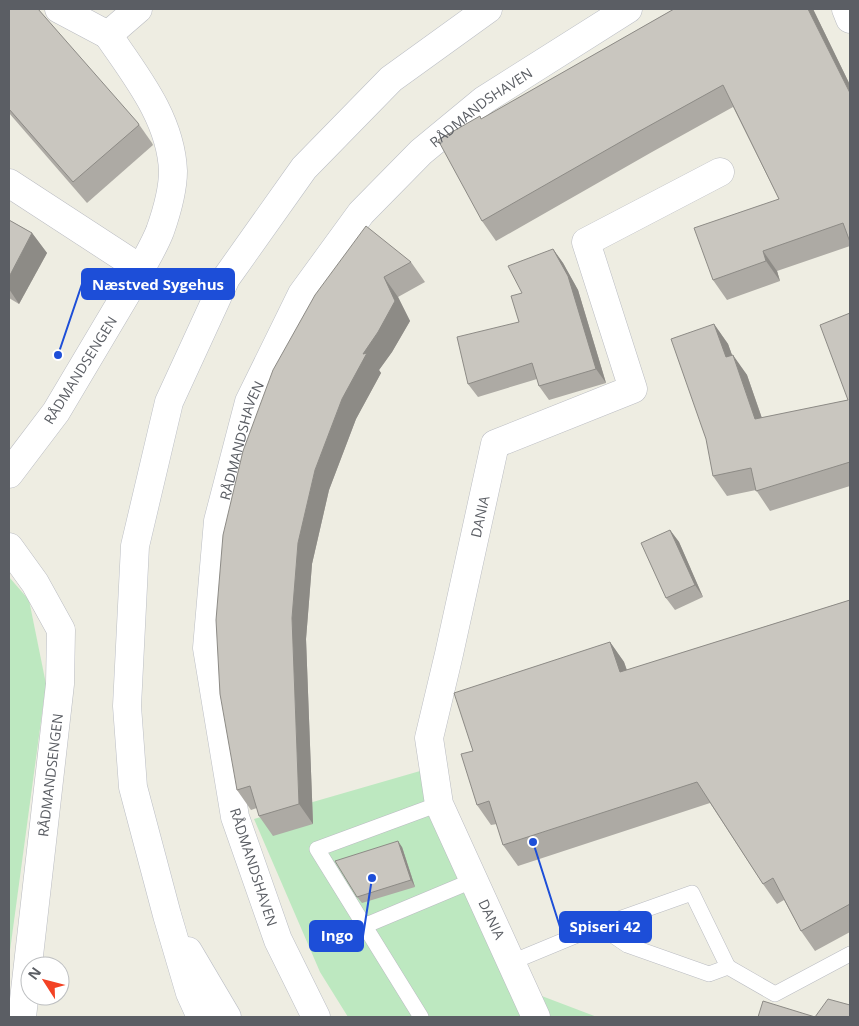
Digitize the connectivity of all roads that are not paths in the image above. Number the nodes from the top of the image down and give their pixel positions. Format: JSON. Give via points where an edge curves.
{"nodes":[{"id":1,"x":59,"y":9,"type":"edge"},
{"id":2,"x":138,"y":9,"type":"edge"},
{"id":3,"x":488,"y":9,"type":"edge"},
{"id":4,"x":628,"y":9,"type":"edge"},
{"id":5,"x":846,"y":9,"type":"edge"},
{"id":6,"x":850,"y":19,"type":"edge"},
{"id":7,"x":108,"y":34,"type":"junction"},
{"id":8,"x":720,"y":172,"type":"dead end"},
{"id":9,"x":9,"y":183,"type":"edge"},
{"id":10,"x":141,"y":269,"type":"junction"},
{"id":11,"x":9,"y":474,"type":"edge"},
{"id":12,"x":9,"y":547,"type":"edge"},
{"id":13,"x":439,"y":804,"type":"junction"},
{"id":14,"x":474,"y":880,"type":"junction"},
{"id":15,"x":167,"y":915,"type":"junction"},
{"id":16,"x":364,"y":926,"type":"junction"},
{"id":17,"x":599,"y":926,"type":"junction"},
{"id":18,"x":850,"y":954,"type":"edge"},
{"id":19,"x":512,"y":962,"type":"junction"},
{"id":20,"x":728,"y":967,"type":"junction"},
{"id":21,"x":22,"y":1017,"type":"edge"},
{"id":22,"x":201,"y":1017,"type":"edge"},
{"id":23,"x":227,"y":1017,"type":"edge"},
{"id":24,"x":316,"y":1017,"type":"edge"},
{"id":25,"x":421,"y":1017,"type":"edge"},
{"id":26,"x":536,"y":1017,"type":"edge"}],
"edges":[{"from":1,"to":7,"type":"main road"},
{"from":2,"to":7,"type":"main road"},
{"from":3,"to":15,"type":"main road","via":[[391,79],[304,168],[226,278],[169,402],[135,546],[127,706],[133,786]]},
{"from":4,"to":24,"type":"main road","name":"RÅDMANDSHAVEN","via":[[484,100],[420,152],[361,213],[302,294],[249,402],[218,521],[207,648],[234,817],[278,940]]},
{"from":5,"to":6,"type":"main road"},
{"from":7,"to":10,"type":"main road","name":"RÅDMANDSENGEN","via":[[158,113],[168,136],[171,154],[173,173],[168,204],[159,233]]},
{"from":8,"to":13,"type":"main road","name":"DANIA","via":[[586,242],[633,389],[495,444],[429,738]]},
{"from":9,"to":10,"type":"main road"},
{"from":10,"to":11,"type":"main road","name":"RÅDMANDSENGEN","via":[[56,412]]},
{"from":12,"to":21,"type":"main road","name":"RÅDMANDSENGEN","via":[[61,630],[60,684]]},
{"from":13,"to":14,"type":"main road","name":"DANIA"},
{"from":13,"to":16,"type":"lane","via":[[317,849]]},
{"from":14,"to":16,"type":"lane"},
{"from":14,"to":19,"type":"main road","name":"DANIA"},
{"from":15,"to":22,"type":"main road","via":[[190,993]]},
{"from":15,"to":23,"type":"main road"},
{"from":16,"to":25,"type":"lane"},
{"from":17,"to":19,"type":"lane"},
{"from":17,"to":20,"type":"lane","via":[[627,944],[709,974]]},
{"from":17,"to":20,"type":"lane","via":[[692,893]]},
{"from":18,"to":20,"type":"lane","via":[[775,994]]},
{"from":19,"to":26,"type":"main road","name":"DANIA"}]}
